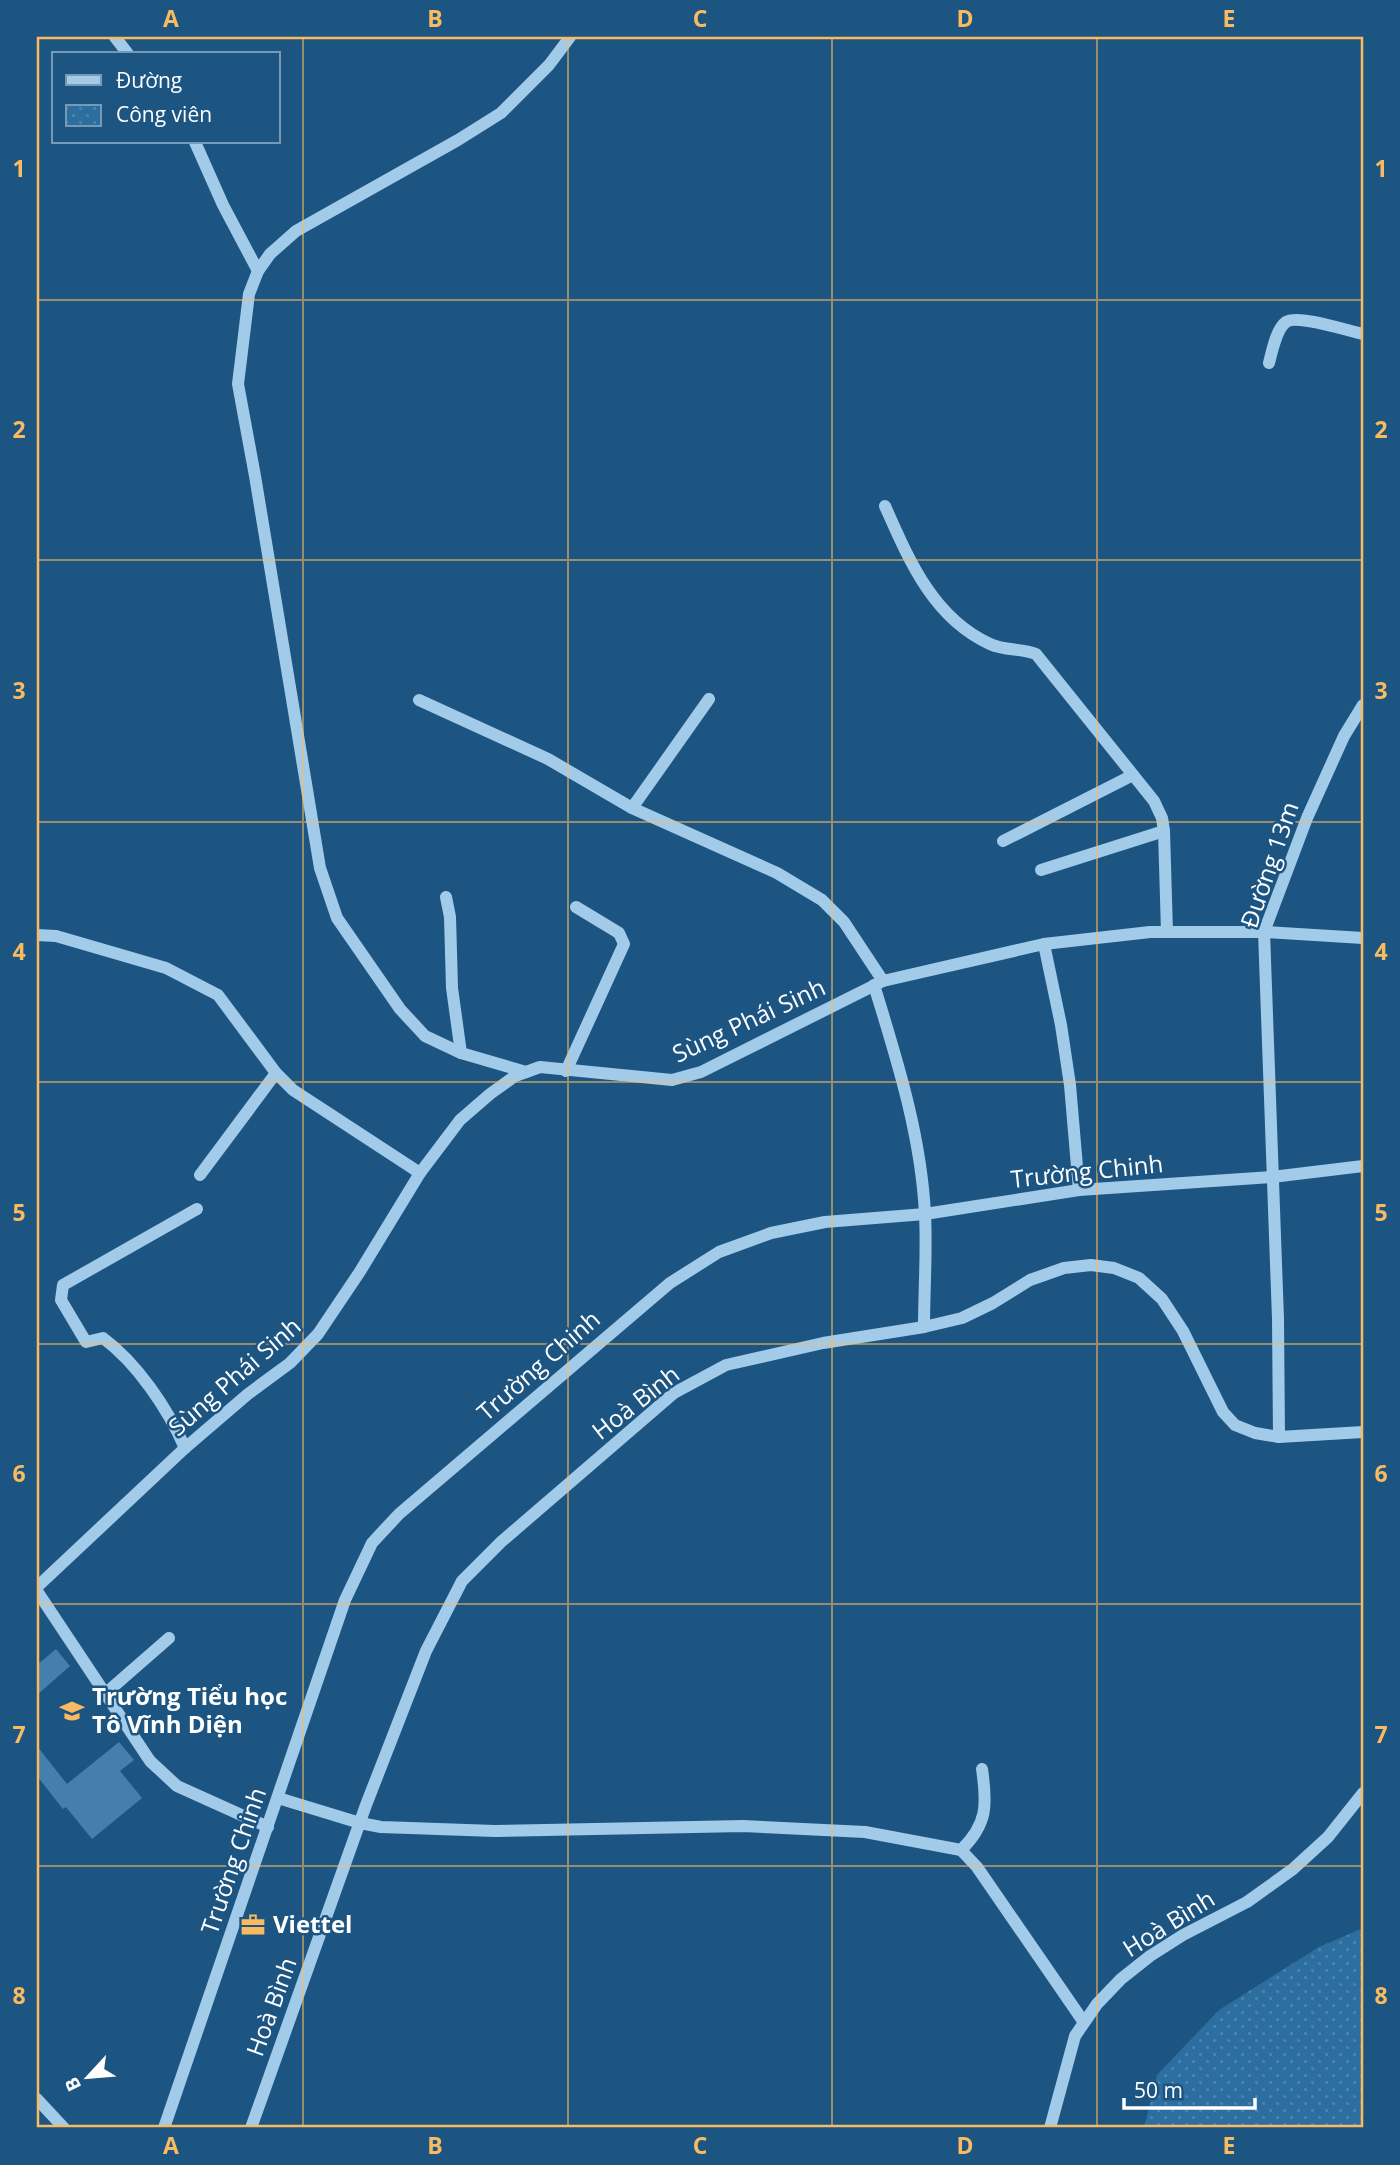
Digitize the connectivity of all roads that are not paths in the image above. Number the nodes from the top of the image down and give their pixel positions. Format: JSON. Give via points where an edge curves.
{"nodes":[{"id":1,"x":115,"y":37,"type":"edge"},
{"id":2,"x":570,"y":37,"type":"edge"},
{"id":3,"x":126,"y":52,"type":"edge"},
{"id":4,"x":196,"y":144,"type":"edge"},
{"id":5,"x":258,"y":271,"type":"junction"},
{"id":6,"x":1363,"y":334,"type":"edge"},
{"id":7,"x":1269,"y":363,"type":"dead end"},
{"id":8,"x":885,"y":506,"type":"dead end"},
{"id":9,"x":709,"y":699,"type":"dead end"},
{"id":10,"x":419,"y":700,"type":"dead end"},
{"id":11,"x":1363,"y":705,"type":"edge"},
{"id":12,"x":1133,"y":775,"type":"junction"},
{"id":13,"x":632,"y":808,"type":"junction"},
{"id":14,"x":1164,"y":831,"type":"junction"},
{"id":15,"x":1003,"y":841,"type":"dead end"},
{"id":16,"x":1041,"y":870,"type":"dead end"},
{"id":17,"x":446,"y":897,"type":"dead end"},
{"id":18,"x":576,"y":907,"type":"dead end"},
{"id":19,"x":1167,"y":932,"type":"junction"},
{"id":20,"x":1264,"y":932,"type":"junction"},
{"id":21,"x":37,"y":935,"type":"edge"},
{"id":22,"x":1363,"y":939,"type":"edge"},
{"id":23,"x":1044,"y":944,"type":"junction"},
{"id":24,"x":879,"y":983,"type":"junction"},
{"id":25,"x":461,"y":1053,"type":"junction"},
{"id":26,"x":566,"y":1070,"type":"junction"},
{"id":27,"x":526,"y":1072,"type":"junction"},
{"id":28,"x":276,"y":1073,"type":"junction"},
{"id":29,"x":1363,"y":1166,"type":"edge"},
{"id":30,"x":420,"y":1173,"type":"junction"},
{"id":31,"x":200,"y":1175,"type":"dead end"},
{"id":32,"x":1272,"y":1177,"type":"junction"},
{"id":33,"x":1079,"y":1190,"type":"junction"},
{"id":34,"x":197,"y":1209,"type":"dead end"},
{"id":35,"x":925,"y":1214,"type":"junction"},
{"id":36,"x":924,"y":1327,"type":"junction"},
{"id":37,"x":1363,"y":1432,"type":"edge"},
{"id":38,"x":1279,"y":1437,"type":"junction"},
{"id":39,"x":185,"y":1448,"type":"junction"},
{"id":40,"x":37,"y":1589,"type":"edge"},
{"id":41,"x":169,"y":1638,"type":"dead end"},
{"id":42,"x":106,"y":1693,"type":"junction"},
{"id":43,"x":982,"y":1769,"type":"dead end"},
{"id":44,"x":1363,"y":1793,"type":"edge"},
{"id":45,"x":278,"y":1798,"type":"junction"},
{"id":46,"x":360,"y":1823,"type":"junction"},
{"id":47,"x":268,"y":1827,"type":"junction"},
{"id":48,"x":961,"y":1850,"type":"junction"},
{"id":49,"x":1083,"y":2021,"type":"junction"},
{"id":50,"x":37,"y":2099,"type":"edge"},
{"id":51,"x":64,"y":2128,"type":"edge"},
{"id":52,"x":164,"y":2128,"type":"edge"},
{"id":53,"x":251,"y":2128,"type":"edge"},
{"id":54,"x":1050,"y":2128,"type":"edge"}],
"edges":[{"from":1,"to":3,"type":"street"},
{"from":2,"to":5,"type":"street","via":[[549,65],[500,113],[296,231]]},
{"from":4,"to":5,"type":"street"},
{"from":5,"to":25,"type":"street","via":[[249,294],[237,384],[320,868],[337,918],[400,1009],[425,1036]]},
{"from":6,"to":7,"type":"street","via":[[1298,319],[1286,322]]},
{"from":8,"to":12,"type":"street","via":[[911,563],[939,606],[962,628],[990,644],[1037,654]]},
{"from":9,"to":13,"type":"street"},
{"from":10,"to":13,"type":"street","via":[[548,759]]},
{"from":11,"to":20,"type":"street","name":"Đường 13m","via":[[1307,818]]},
{"from":12,"to":14,"type":"street","via":[[1154,801]]},
{"from":12,"to":15,"type":"street"},
{"from":13,"to":24,"type":"street","via":[[777,873],[822,901],[844,922]]},
{"from":14,"to":16,"type":"street"},
{"from":14,"to":19,"type":"street"},
{"from":17,"to":25,"type":"street"},
{"from":18,"to":26,"type":"street","via":[[619,933],[624,944]]},
{"from":19,"to":20,"type":"street","name":"Sùng Phái Sinh"},
{"from":19,"to":23,"type":"street","name":"Sùng Phái Sinh"},
{"from":20,"to":22,"type":"street","name":"Sùng Phái Sinh"},
{"from":20,"to":32,"type":"street","name":"Đường 13m"},
{"from":21,"to":28,"type":"street","via":[[57,936],[166,968],[218,995]]},
{"from":23,"to":24,"type":"street","name":"Sùng Phái Sinh"},
{"from":23,"to":33,"type":"street","via":[[1070,1085]]},
{"from":24,"to":26,"type":"street","name":"Sùng Phái Sinh","via":[[691,1075],[672,1080]]},
{"from":24,"to":35,"type":"street","via":[[917,1141]]},
{"from":25,"to":27,"type":"street"},
{"from":26,"to":27,"type":"street","name":"Sùng Phái Sinh","via":[[540,1067]]},
{"from":27,"to":30,"type":"street","name":"Sùng Phái Sinh","via":[[460,1120]]},
{"from":28,"to":30,"type":"street","via":[[293,1090]]},
{"from":28,"to":31,"type":"street"},
{"from":29,"to":32,"type":"street","name":"Trường Chinh"},
{"from":30,"to":39,"type":"street","name":"Sùng Phái Sinh","via":[[318,1334],[290,1363]]},
{"from":32,"to":33,"type":"street","name":"Trường Chinh"},
{"from":32,"to":38,"type":"street","name":"Đường 13m"},
{"from":33,"to":35,"type":"street","name":"Trường Chinh"},
{"from":34,"to":39,"type":"street","via":[[63,1285],[61,1300],[86,1342],[103,1338],[121,1352],[173,1422]]},
{"from":35,"to":36,"type":"street"},
{"from":35,"to":45,"type":"street","name":"Trường Chinh","via":[[825,1223],[771,1233],[719,1252],[670,1283],[399,1514],[372,1543],[345,1600]]},
{"from":36,"to":38,"type":"street","name":"Hoà Bình","via":[[962,1318],[1030,1280],[1064,1268],[1114,1268],[1139,1278],[1162,1299],[1223,1412],[1235,1425]]},
{"from":36,"to":46,"type":"street","name":"Hoà Bình","via":[[726,1365],[674,1393],[501,1542],[462,1581],[426,1651]]},
{"from":37,"to":38,"type":"street","name":"Hoà Bình"},
{"from":39,"to":40,"type":"street","name":"Sùng Phái Sinh"},
{"from":40,"to":42,"type":"street"},
{"from":41,"to":42,"type":"street"},
{"from":42,"to":47,"type":"street","via":[[150,1762],[167,1778]]},
{"from":43,"to":48,"type":"street","via":[[983,1820]]},
{"from":44,"to":49,"type":"street","name":"Hoà Bình","via":[[1328,1838],[1293,1869],[1257,1895],[1150,1956],[1121,1979]]},
{"from":45,"to":46,"type":"street"},
{"from":45,"to":47,"type":"street","name":"Trường Chinh"},
{"from":46,"to":48,"type":"street","via":[[495,1831],[743,1826],[865,1832]]},
{"from":46,"to":53,"type":"street","name":"Hoà Bình"},
{"from":47,"to":52,"type":"street","name":"Trường Chinh"},
{"from":48,"to":49,"type":"street"},
{"from":49,"to":54,"type":"street","name":"Hoà Bình"},
{"from":50,"to":51,"type":"street"}]}
